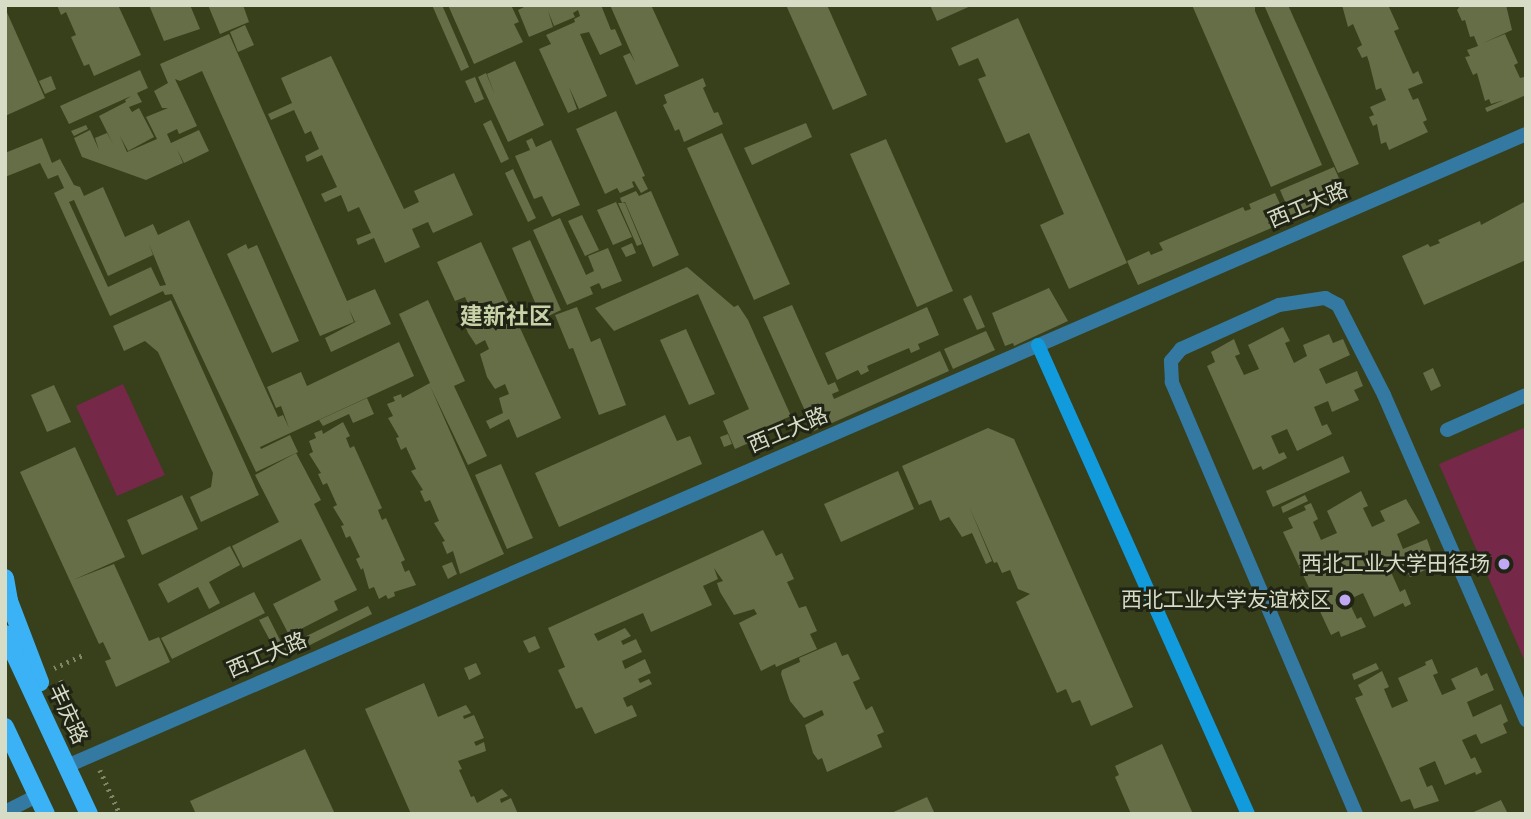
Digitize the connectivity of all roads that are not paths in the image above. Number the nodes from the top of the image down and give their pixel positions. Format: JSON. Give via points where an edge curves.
{"nodes":[{"id":1,"x":1526,"y":134,"type":"edge"},
{"id":2,"x":1038,"y":345,"type":"junction"},
{"id":3,"x":1526,"y":395,"type":"edge"},
{"id":4,"x":1447,"y":430,"type":"dead end"},
{"id":5,"x":5,"y":578,"type":"edge"},
{"id":6,"x":5,"y":634,"type":"edge"},
{"id":7,"x":1526,"y":720,"type":"edge"},
{"id":8,"x":6,"y":728,"type":"edge"},
{"id":9,"x":57,"y":743,"type":"junction"},
{"id":10,"x":67,"y":766,"type":"junction"},
{"id":11,"x":38,"y":795,"type":"junction"},
{"id":12,"x":5,"y":811,"type":"edge"},
{"id":13,"x":46,"y":814,"type":"edge"},
{"id":14,"x":89,"y":814,"type":"edge"},
{"id":15,"x":1248,"y":814,"type":"edge"},
{"id":16,"x":1356,"y":814,"type":"edge"}],
"edges":[{"from":1,"to":2,"type":"street","name":"西工大路"},
{"from":2,"to":10,"type":"street","name":"西工大路"},
{"from":2,"to":15,"type":"main road"},
{"from":3,"to":4,"type":"street"},
{"from":5,"to":9,"type":"main road","via":[[9,601],[52,714]]},
{"from":6,"to":9,"type":"main road","name":"丰庆路"},
{"from":7,"to":16,"type":"street","via":[[1384,395],[1338,305],[1325,298],[1279,305],[1181,349],[1171,361],[1172,382]]},
{"from":8,"to":11,"type":"main road"},
{"from":9,"to":10,"type":"main road","name":"丰庆路"},
{"from":10,"to":14,"type":"main road","name":"丰庆路"},
{"from":11,"to":12,"type":"street"},
{"from":11,"to":13,"type":"main road"}]}
